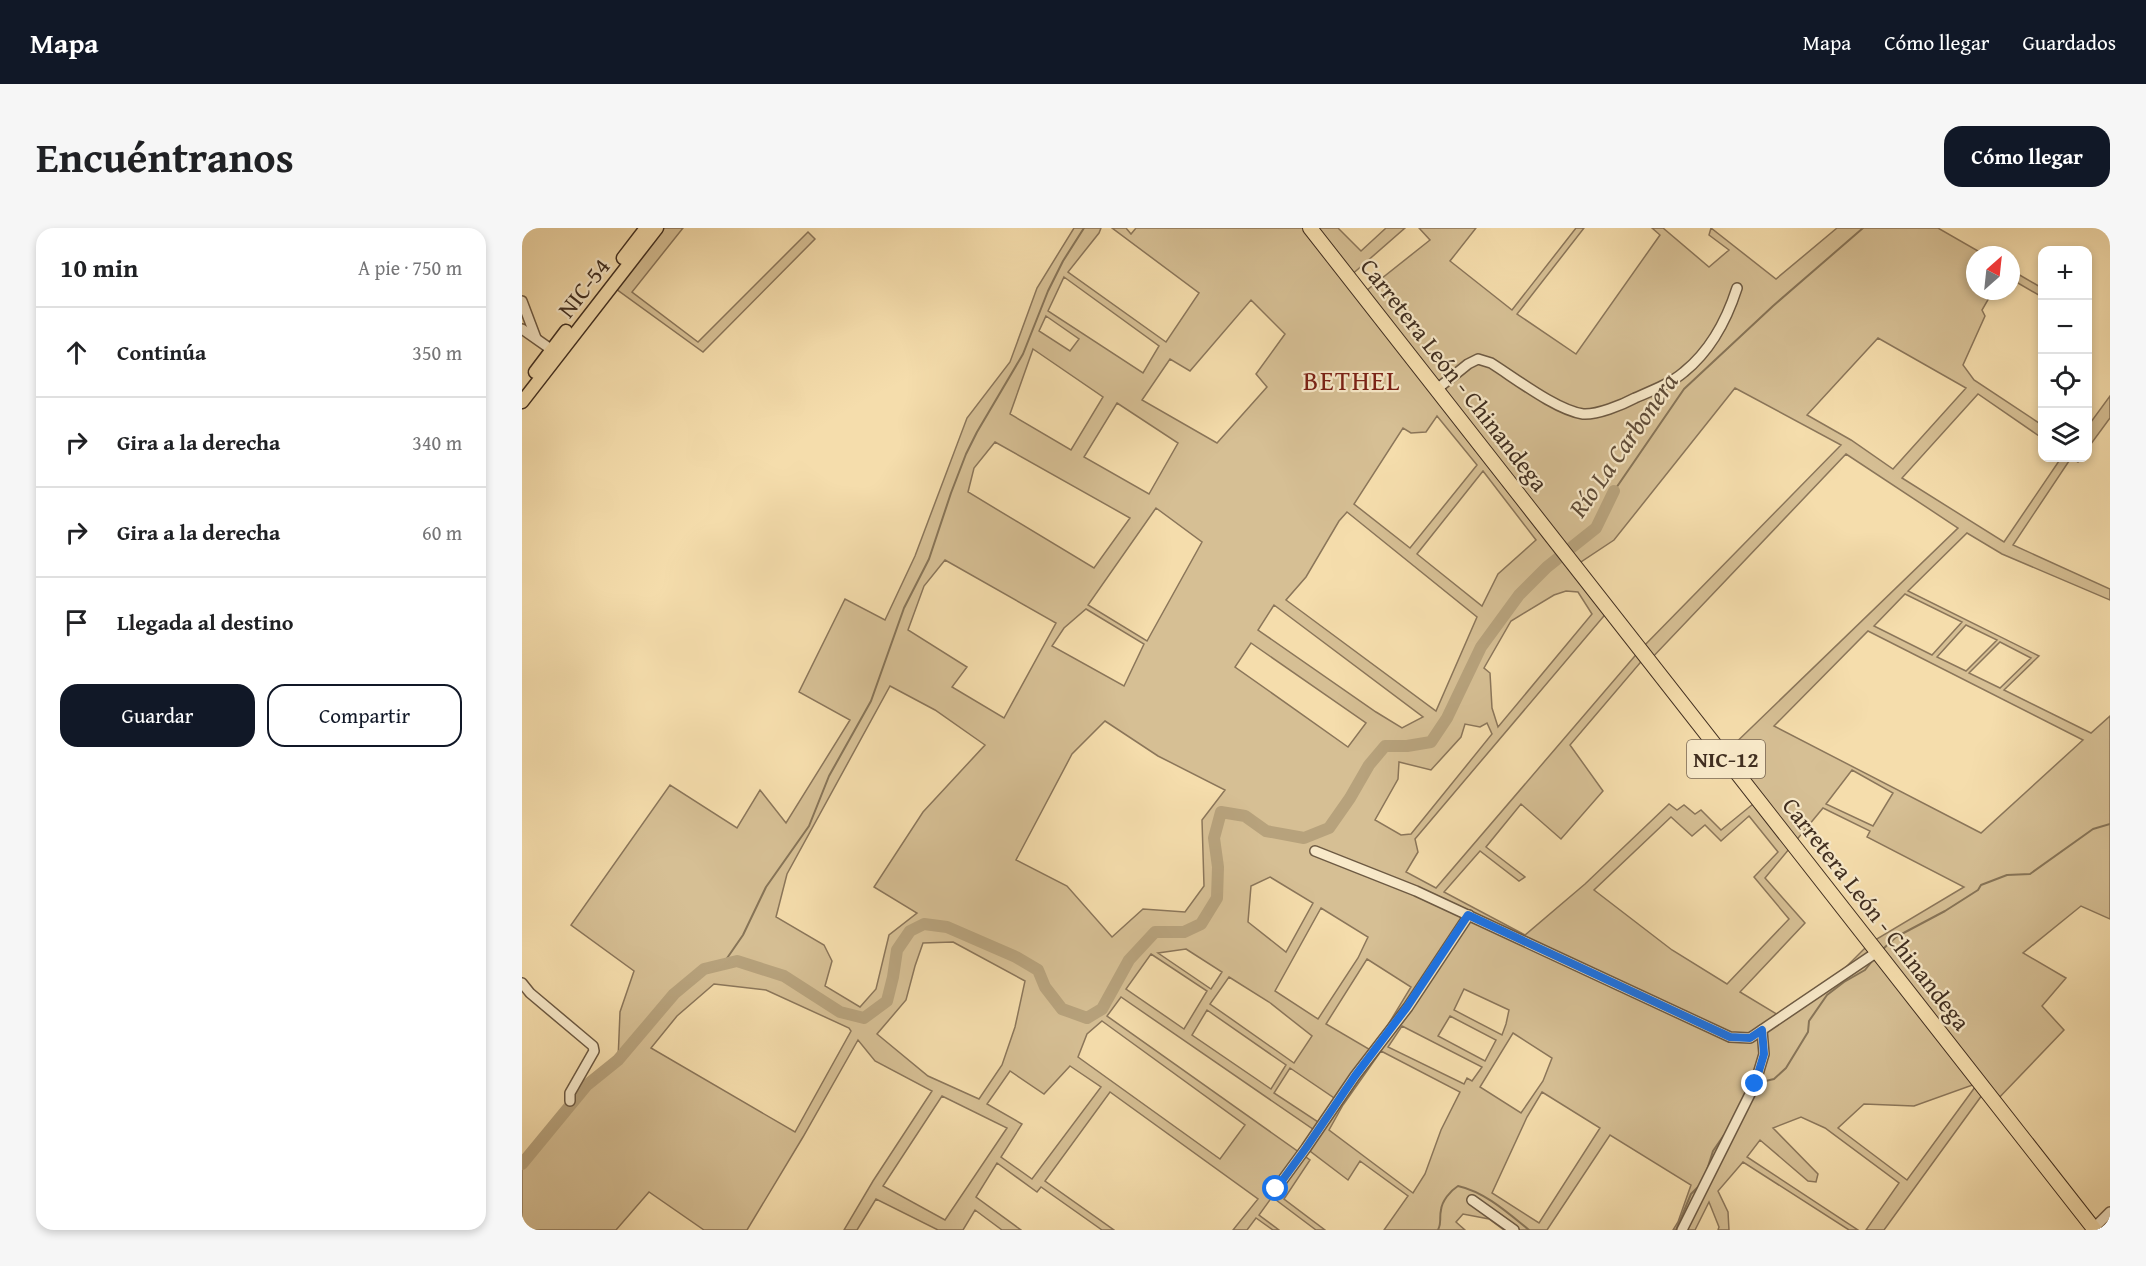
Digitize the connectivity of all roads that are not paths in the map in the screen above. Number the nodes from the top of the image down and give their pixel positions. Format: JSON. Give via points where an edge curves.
{"nodes":[{"id":1,"x":646,"y":228,"type":"edge"},
{"id":2,"x":657,"y":228,"type":"edge"},
{"id":3,"x":1310,"y":228,"type":"edge"},
{"id":4,"x":1737,"y":288,"type":"dead end"},
{"id":5,"x":598,"y":297,"type":"junction"},
{"id":6,"x":522,"y":301,"type":"edge"},
{"id":7,"x":522,"y":329,"type":"edge"},
{"id":8,"x":536,"y":338,"type":"junction"},
{"id":9,"x":552,"y":350,"type":"junction"},
{"id":10,"x":534,"y":380,"type":"junction"},
{"id":11,"x":1437,"y":389,"type":"junction"},
{"id":12,"x":522,"y":398,"type":"edge"},
{"id":13,"x":1315,"y":851,"type":"dead end"},
{"id":14,"x":1468,"y":915,"type":"junction"},
{"id":15,"x":1879,"y":954,"type":"junction"},
{"id":16,"x":522,"y":983,"type":"edge"},
{"id":17,"x":1762,"y":1030,"type":"junction"},
{"id":18,"x":570,"y":1101,"type":"dead end"},
{"id":19,"x":1276,"y":1189,"type":"dead end"},
{"id":20,"x":1472,"y":1200,"type":"dead end"},
{"id":21,"x":2110,"y":1212,"type":"edge"},
{"id":22,"x":2095,"y":1229,"type":"edge"},
{"id":23,"x":1514,"y":1230,"type":"edge"},
{"id":24,"x":1682,"y":1230,"type":"edge"}],
"edges":[{"from":1,"to":5,"type":"main road","name":"NIC-54","number":"NIC-54"},
{"from":2,"to":5,"type":"main road","name":"NIC-54","number":"NIC-54"},
{"from":3,"to":11,"type":"highway","name":"Carretera León - Chinandega","number":"NIC-12"},
{"from":4,"to":11,"type":"street","via":[[1727,316],[1684,373],[1619,406],[1585,414],[1563,408],[1491,363],[1478,359]]},
{"from":5,"to":9,"type":"main road","name":"NIC-54","number":"NIC-54"},
{"from":5,"to":10,"type":"main road","name":"NIC-54","number":"NIC-54"},
{"from":6,"to":8,"type":"street"},
{"from":7,"to":8,"type":"street"},
{"from":8,"to":9,"type":"street"},
{"from":9,"to":10,"type":"main road","name":"NIC-54","number":"NIC-54"},
{"from":10,"to":12,"type":"main road","name":"NIC-54","number":"NIC-54"},
{"from":11,"to":15,"type":"highway","name":"Carretera León - Chinandega","number":"NIC-12"},
{"from":13,"to":14,"type":"street"},
{"from":14,"to":17,"type":"street","via":[[1730,1037],[1750,1038]]},
{"from":14,"to":19,"type":"street"},
{"from":15,"to":17,"type":"street"},
{"from":15,"to":22,"type":"highway","name":"Carretera León - Chinandega","number":"NIC-12"},
{"from":16,"to":18,"type":"street","via":[[592,1046],[594,1051],[570,1093]]},
{"from":17,"to":24,"type":"street","via":[[1764,1054],[1755,1084]]},
{"from":20,"to":23,"type":"street"},
{"from":21,"to":22,"type":"street"}]}
